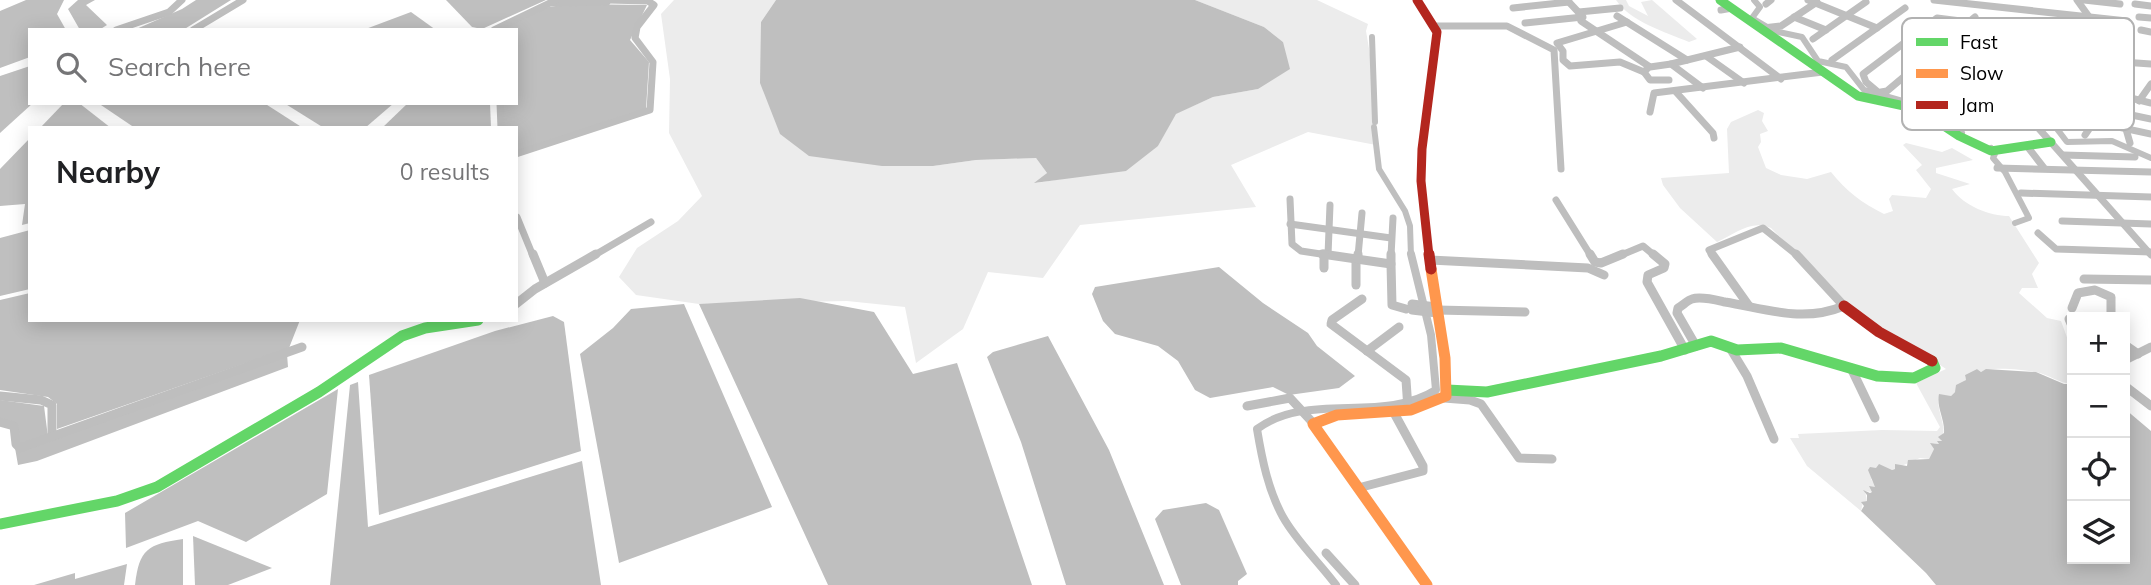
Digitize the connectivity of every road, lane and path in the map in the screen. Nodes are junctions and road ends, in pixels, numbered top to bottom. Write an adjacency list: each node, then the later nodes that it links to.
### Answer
1 (181, 0): 35 (street)
2 (243, 0): 36 (street)
3 (1416, 0): 34 (street)
4 (1676, 0): 46 (street)
5 (1934, 0): 13 (street)
6 (2077, 0): 26 (street)
7 (2084, 0): 14 (street)
8 (553, 1): 9 (street); 37 (street)
9 (608, 1): 81 (street)
10 (1568, 1): 18 (street); 21 (street)
11 (1814, 1): 23 (street); 24 (street)
12 (1866, 2): 23 (street)
13 (1967, 2): 25 (street); 26 (street)
14 (2120, 4)
15 (2135, 4): 17 (street)
16 (1724, 6): 38 (street)
17 (2151, 6)
18 (1513, 8)
19 (1620, 8): 21 (street)
20 (1905, 9): 39 (street)
21 (1579, 12): 33 (street)
22 (1617, 16): 32 (street)
23 (1846, 16): 39 (street); 40 (street)
24 (1794, 17): 38 (street); 40 (street)
25 (1973, 17): 28 (street)
26 (2090, 17): 29 (street)
27 (2138, 17): 30 (street)
28 (1937, 18)
29 (2099, 18)
30 (2151, 18)
31 (1581, 21): 42 (street)
32 (1627, 22): 42 (street); 48 (street)
33 (1525, 23)
34 (1435, 26): 86 (street); 110 (street)
35 (122, 28)
36 (195, 28)
37 (498, 28)
38 (1765, 28): 52 (street)
39 (1877, 29): 49 (street)
40 (1826, 30): 44 (street)
41 (2141, 30): 43 (street)
42 (1595, 31): 51 (street); 51 (street)
43 (2151, 32)
44 (1813, 39)
45 (1902, 44): 60 (street)
46 (1740, 47): 47 (street); 54 (street)
47 (1706, 56): 48 (street); 56 (street)
48 (1687, 60): 50 (street)
49 (1832, 60)
50 (1671, 64): 51 (street); 58 (street)
51 (1647, 70): 55 (street)
52 (1823, 72): 54 (street); 60 (street)
53 (1902, 78): 60 (street)
54 (1781, 79): 56 (street)
55 (1669, 80)
56 (1744, 83): 58 (street)
57 (2151, 85): 63 (street)
58 (1703, 88): 59 (street)
59 (1676, 92): 66 (street); 77 (street)
60 (1885, 97): 62 (street)
61 (2134, 99): 63 (street)
62 (1902, 101)
63 (2139, 101): 64 (street)
64 (2151, 103)
65 (500, 105): 69 (street)
66 (1650, 112)
67 (2134, 114): 68 (street)
68 (2151, 119)
69 (501, 126)
70 (1952, 130): 80 (street)
71 (2040, 130): 78 (street)
72 (2089, 130): 76 (street)
73 (2126, 130): 79 (street)
74 (2131, 130): 75 (street)
75 (2151, 134)
76 (2085, 135)
77 (1714, 138)
78 (2051, 142): 80 (street); 82 (street)
79 (2130, 143)
80 (2027, 146): 85 (street)
81 (518, 153)
82 (2063, 155): 83 (street); 87 (street)
83 (2136, 157)
84 (1999, 168): 85 (street)
85 (2044, 168): 87 (street)
86 (1561, 169)
87 (2075, 169): 88 (street); 90 (street)
88 (2151, 172)
89 (2021, 193): 90 (street)
90 (2099, 195): 91 (street); 100 (street)
91 (2151, 197)
92 (1290, 199): 101 (street)
93 (1556, 200): 130 (street)
94 (1330, 205): 103 (street)
95 (1362, 213): 104 (street)
96 (1392, 218): 106 (street)
97 (518, 219): 116 (street)
98 (2062, 221): 100 (street)
99 (651, 222): 116 (street)
100 (2123, 223): 102 (street); 107 (street)
101 (1290, 224): 103 (street); 108 (street)
102 (2151, 224)
103 (1329, 228): 104 (street); 108 (street)
104 (1360, 233): 106 (street); 109 (street)
105 (2038, 233): 107 (street)
106 (1391, 238): 111 (street)
107 (2150, 253)
108 (1326, 255): 109 (street); 112 (street)
109 (1357, 259): 111 (street); 117 (street)
110 (1430, 260): 113 (street); 123 (street)
111 (1391, 264): 123 (street)
112 (1324, 268)
113 (1604, 275)
114 (2084, 279): 115 (street)
115 (2151, 281)
116 (545, 283): 119 (street)
117 (1356, 285)
118 (1362, 299): 133 (street)
119 (518, 303)
120 (1749, 306): 121 (street); 121 (street); 130 (street)
121 (1844, 306): 136 (street)
122 (2072, 308): 125 (street)
123 (1437, 310): 124 (street); 138 (street)
124 (1525, 312)
125 (2112, 312)
126 (465, 322): 151 (street)
127 (1399, 327): 133 (street)
128 (302, 347): 147 (street)
129 (2151, 347): 134 (street)
130 (1690, 348): 131 (street); 138 (street)
131 (1730, 348): 136 (street); 148 (street)
132 (2130, 349): 134 (street)
133 (1367, 351): 142 (street)
134 (2137, 354): 135 (street)
135 (2130, 358)
136 (1851, 368): 144 (street)
137 (2130, 390): 141 (street)
138 (1446, 394): 142 (street); 149 (street)
139 (0, 396): 147 (street)
140 (1247, 406): 146 (street)
141 (2151, 406)
142 (1408, 409): 143 (street)
143 (1393, 411): 146 (street); 150 (street)
144 (1875, 418)
145 (0, 422): 147 (street)
146 (1314, 424): 150 (street)
147 (52, 436)
148 (1774, 439)
149 (1552, 459)
150 (1358, 488): 154 (street)
151 (0, 524)
152 (1326, 553): 153 (street)
153 (1355, 585)
154 (1427, 585)

